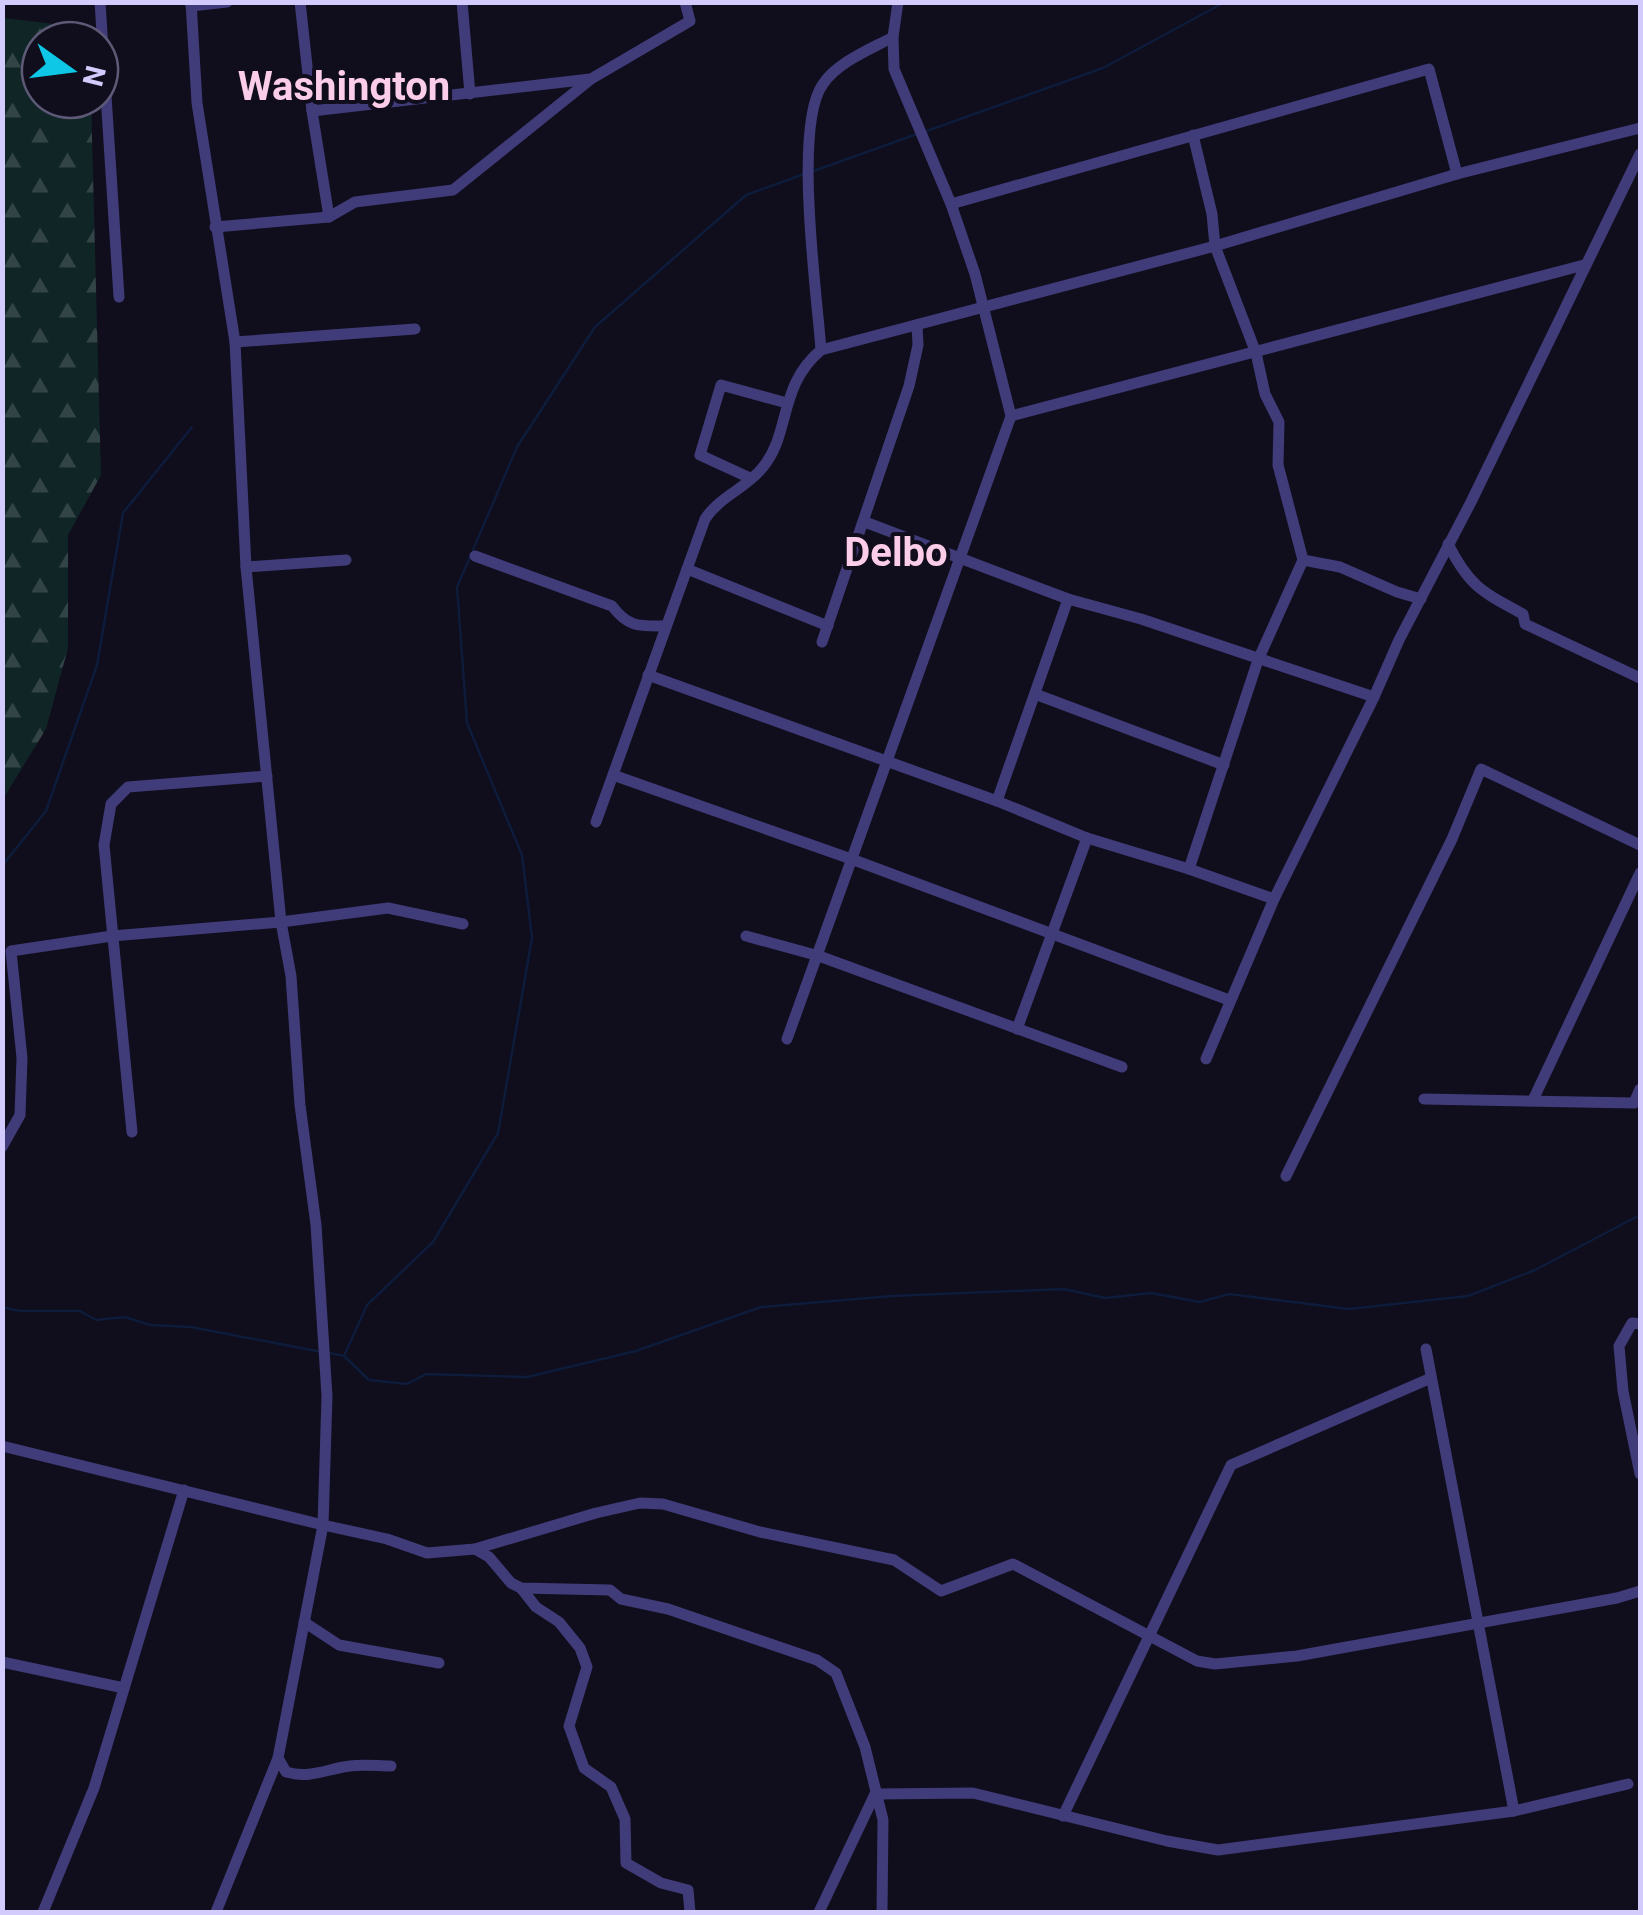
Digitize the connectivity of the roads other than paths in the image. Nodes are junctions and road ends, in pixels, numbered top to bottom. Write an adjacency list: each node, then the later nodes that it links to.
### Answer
1 (100, 2): 21 (street)
2 (227, 2): 7 (street)
3 (300, 2): 11 (street)
4 (462, 2): 10 (street)
5 (685, 2): 9 (street)
6 (898, 2): 8 (street)
7 (191, 4): 18 (street)
8 (892, 38): 16 (street); 26 (street)
9 (591, 79): 10 (street); 17 (street)
10 (470, 94): 11 (street)
11 (312, 111): 17 (street)
12 (1640, 128): 15 (street)
13 (1193, 134): 15 (street); 16 (street); 19 (street)
14 (1640, 154): 20 (street)
15 (1458, 174): 19 (street)
16 (951, 204): 22 (street)
17 (329, 217): 18 (street)
18 (215, 227): 25 (street)
19 (1215, 246): 22 (street); 27 (street)
20 (1584, 265): 27 (street); 32 (street)
21 (119, 297)
22 (982, 306): 23 (street); 29 (street)
23 (917, 325): 26 (street); 31 (street)
24 (414, 329): 25 (street)
25 (235, 342): 37 (street)
26 (821, 350): 28 (street)
27 (1256, 353): 29 (street); 36 (street)
28 (786, 403): 30 (street); 30 (street)
29 (1011, 416): 34 (street)
30 (750, 478): 38 (street)
31 (865, 522): 34 (street); 42 (street)
32 (1448, 544): 40 (street); 46 (street)
33 (475, 556): 41 (street)
34 (962, 559): 39 (street); 49 (street)
35 (346, 560): 37 (street)
36 (1303, 560): 40 (street); 44 (street)
37 (246, 567): 52 (street)
38 (687, 569): 41 (street); 42 (street)
39 (1068, 599): 44 (street); 47 (street)
40 (1421, 599): 48 (street)
41 (666, 626): 45 (street)
42 (828, 626): 43 (street)
43 (822, 642)
44 (1258, 660): 48 (street); 50 (street)
45 (648, 675): 49 (street); 51 (street)
46 (1640, 678)
47 (1035, 694): 50 (street); 53 (street)
48 (1374, 697): 60 (street)
49 (890, 762): 53 (street); 57 (street)
50 (1224, 764): 58 (street)
51 (612, 775): 54 (street); 57 (street)
52 (267, 776): 61 (street); 64 (street)
53 (996, 800): 55 (street)
54 (596, 822)
55 (1087, 838): 58 (street); 63 (street)
56 (1640, 846): 77 (street)
57 (854, 860): 63 (street); 66 (street)
58 (1190, 869): 60 (street)
59 (1640, 873): 74 (street)
60 (1274, 900): 67 (street)
61 (281, 922): 62 (street); 64 (street); 84 (street)
62 (462, 924)
63 (1052, 933): 67 (street); 68 (street)
64 (112, 936): 75 (street); 76 (street)
65 (746, 936): 66 (street)
66 (819, 956): 68 (street); 69 (street)
67 (1229, 1000): 70 (street)
68 (1017, 1029): 71 (street)
69 (787, 1039)
70 (1206, 1059)
71 (1122, 1068)
72 (1640, 1089): 74 (street)
73 (1424, 1099): 74 (street)
74 (1534, 1100)
75 (132, 1132)
76 (2, 1147)
77 (1286, 1176)
78 (1640, 1324): 82 (street)
79 (1426, 1349): 80 (street)
80 (1431, 1378): 89 (street); 90 (street)
81 (2, 1446): 83 (street)
82 (1640, 1474)
83 (184, 1490): 84 (street); 93 (street)
84 (324, 1525): 85 (street); 88 (street)
85 (475, 1549): 86 (street); 90 (street)
86 (521, 1588): 97 (street); 102 (street)
87 (1640, 1591): 89 (street)
88 (304, 1622): 92 (street); 94 (street)
89 (1479, 1623): 90 (street); 98 (street)
90 (1148, 1635): 99 (street)
91 (2, 1662): 93 (street)
92 (439, 1663)
93 (124, 1688): 100 (street)
94 (278, 1758): 95 (street); 101 (street)
95 (391, 1766)
96 (1628, 1784): 98 (street)
97 (876, 1794): 99 (street); 103 (street); 104 (street)
98 (1514, 1811): 99 (street)
99 (1064, 1816)
100 (43, 1912)
101 (216, 1912)
102 (690, 1912)
103 (819, 1912)
104 (882, 1912)

